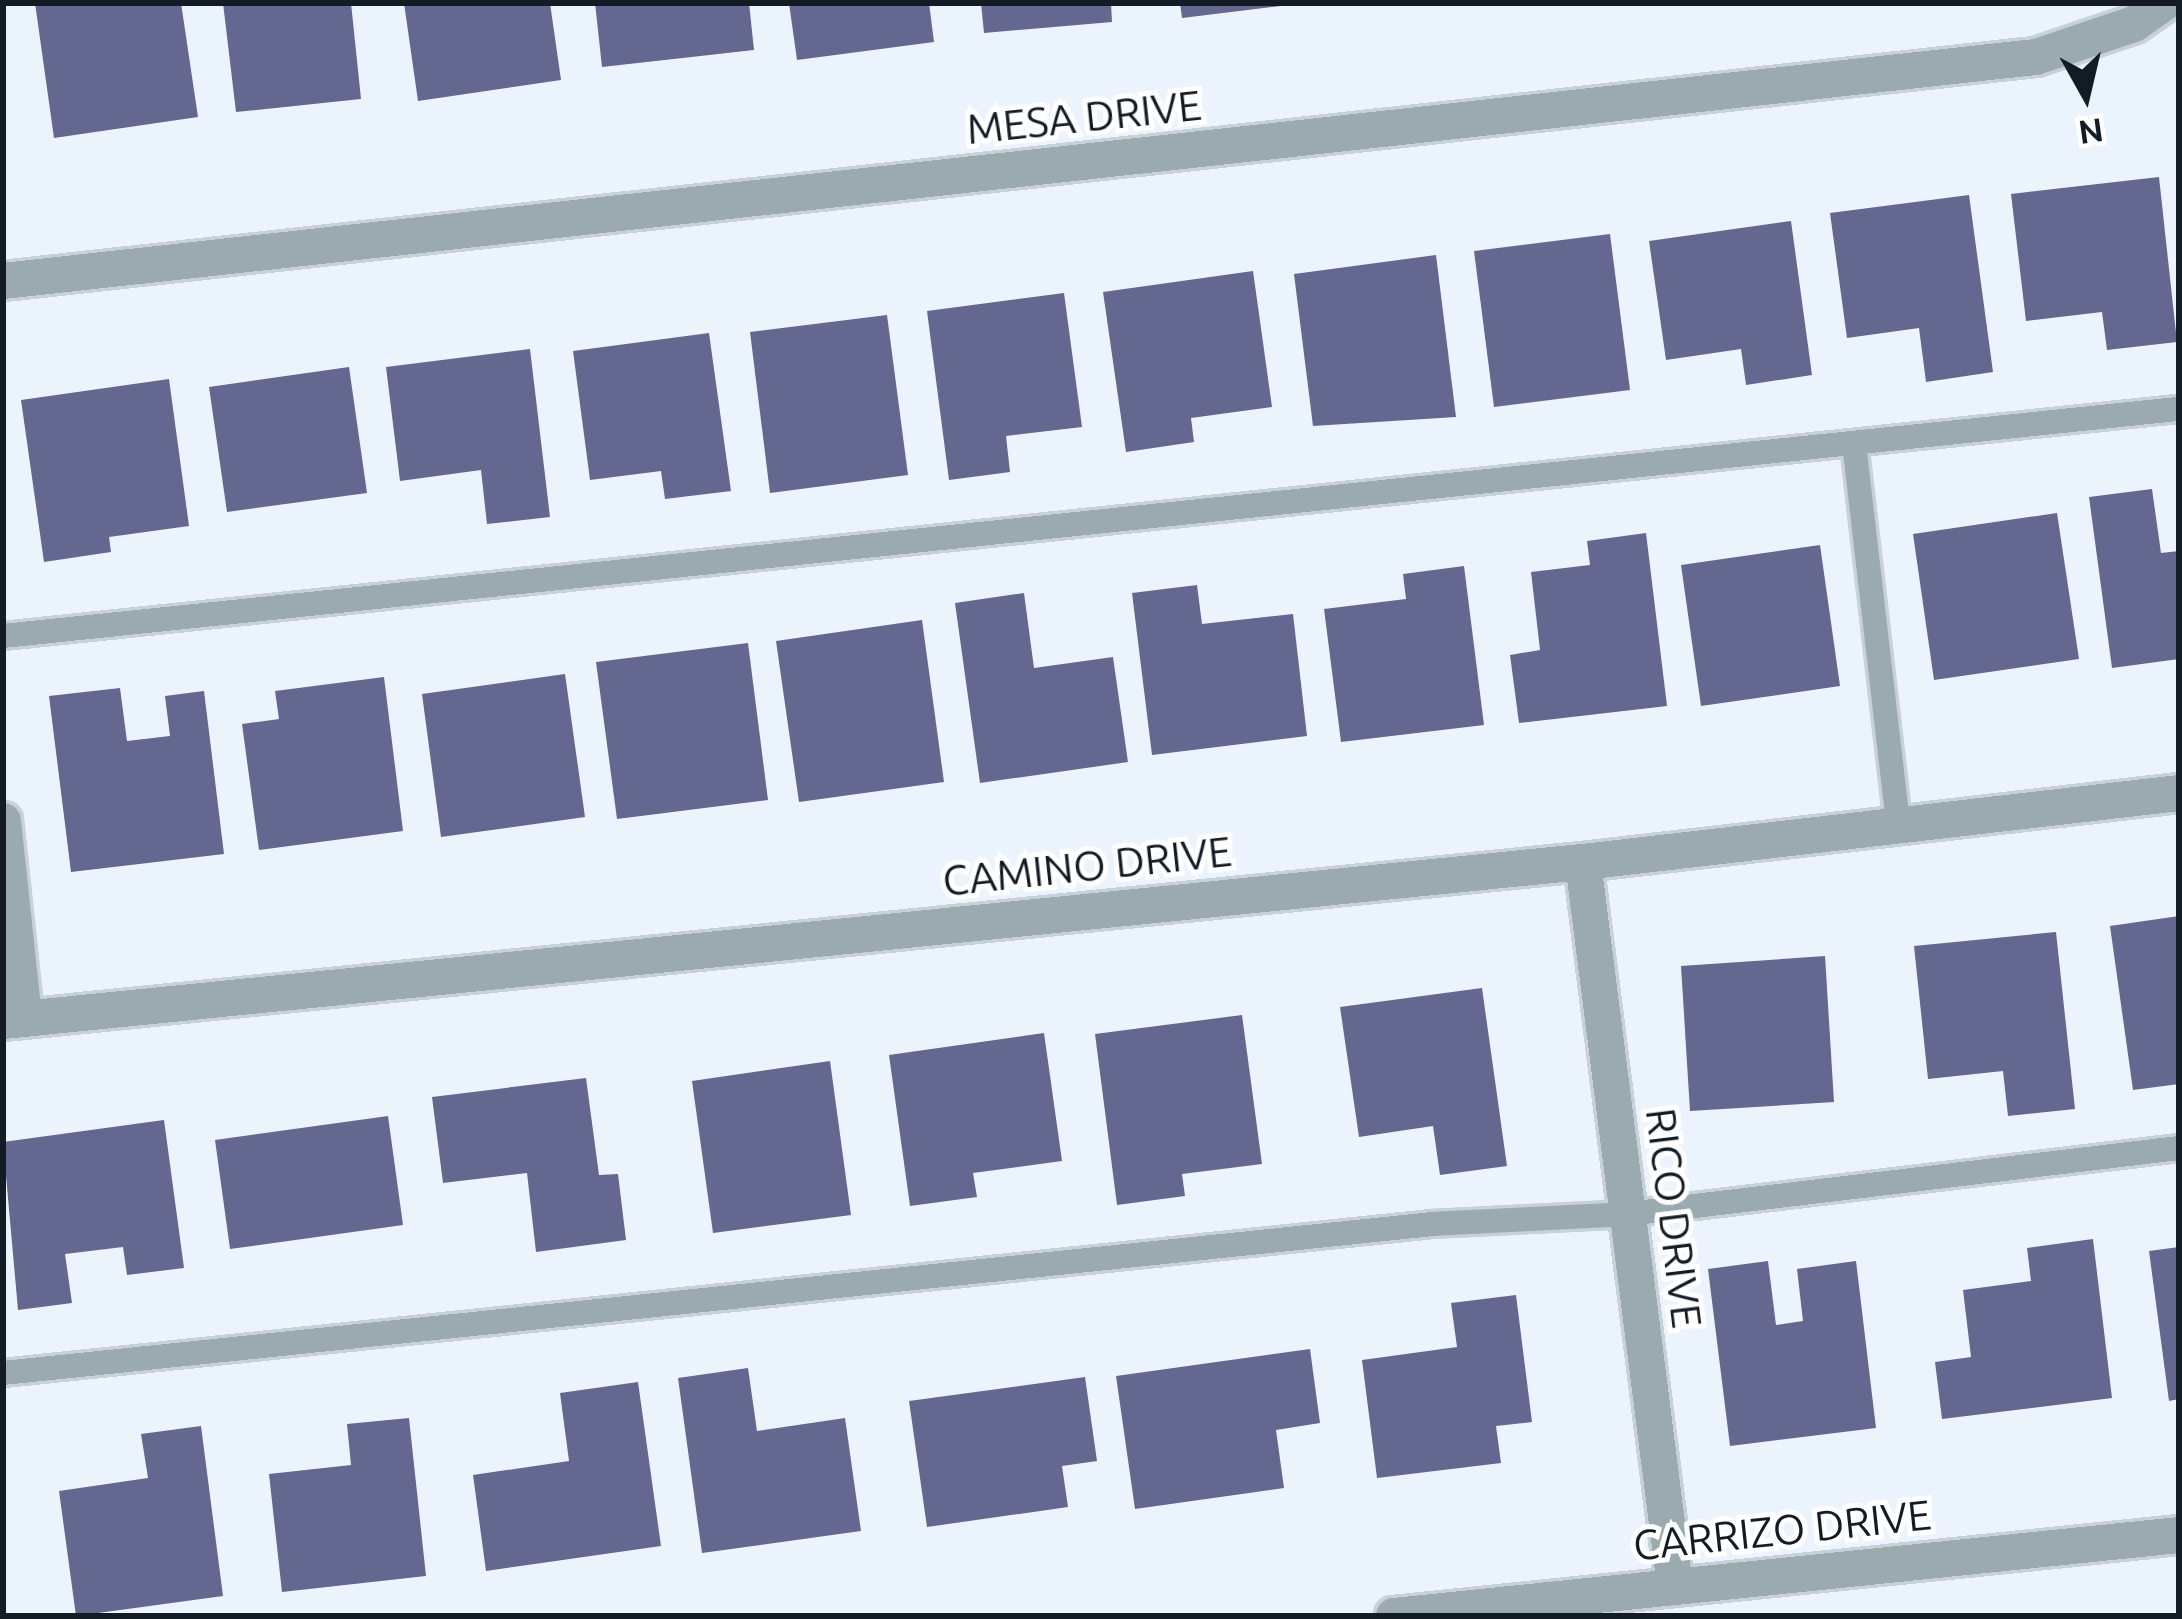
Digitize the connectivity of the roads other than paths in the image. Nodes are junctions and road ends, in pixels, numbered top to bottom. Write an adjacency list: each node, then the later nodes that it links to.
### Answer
1 (2164, 3): 2 (street, MESA DRIVE)
2 (3, 281)
3 (2179, 409): 4 (lane)
4 (1854, 443): 5 (lane); 8 (lane)
5 (3, 636)
6 (2179, 793): 8 (street, CAMINO DRIVE)
7 (3, 821): 10 (street)
8 (1898, 825): 9 (street, CAMINO DRIVE)
9 (1583, 862): 10 (street, CAMINO DRIVE); 12 (street, RICO DRIVE)
10 (14, 1020)
11 (2179, 1148): 12 (lane)
12 (1628, 1214): 13 (lane); 15 (street, RICO DRIVE)
13 (3, 1373)
14 (2179, 1535): 15 (street, CARRIZO DRIVE)
15 (1675, 1586): 16 (street, CARRIZO DRIVE)
16 (1394, 1616)

